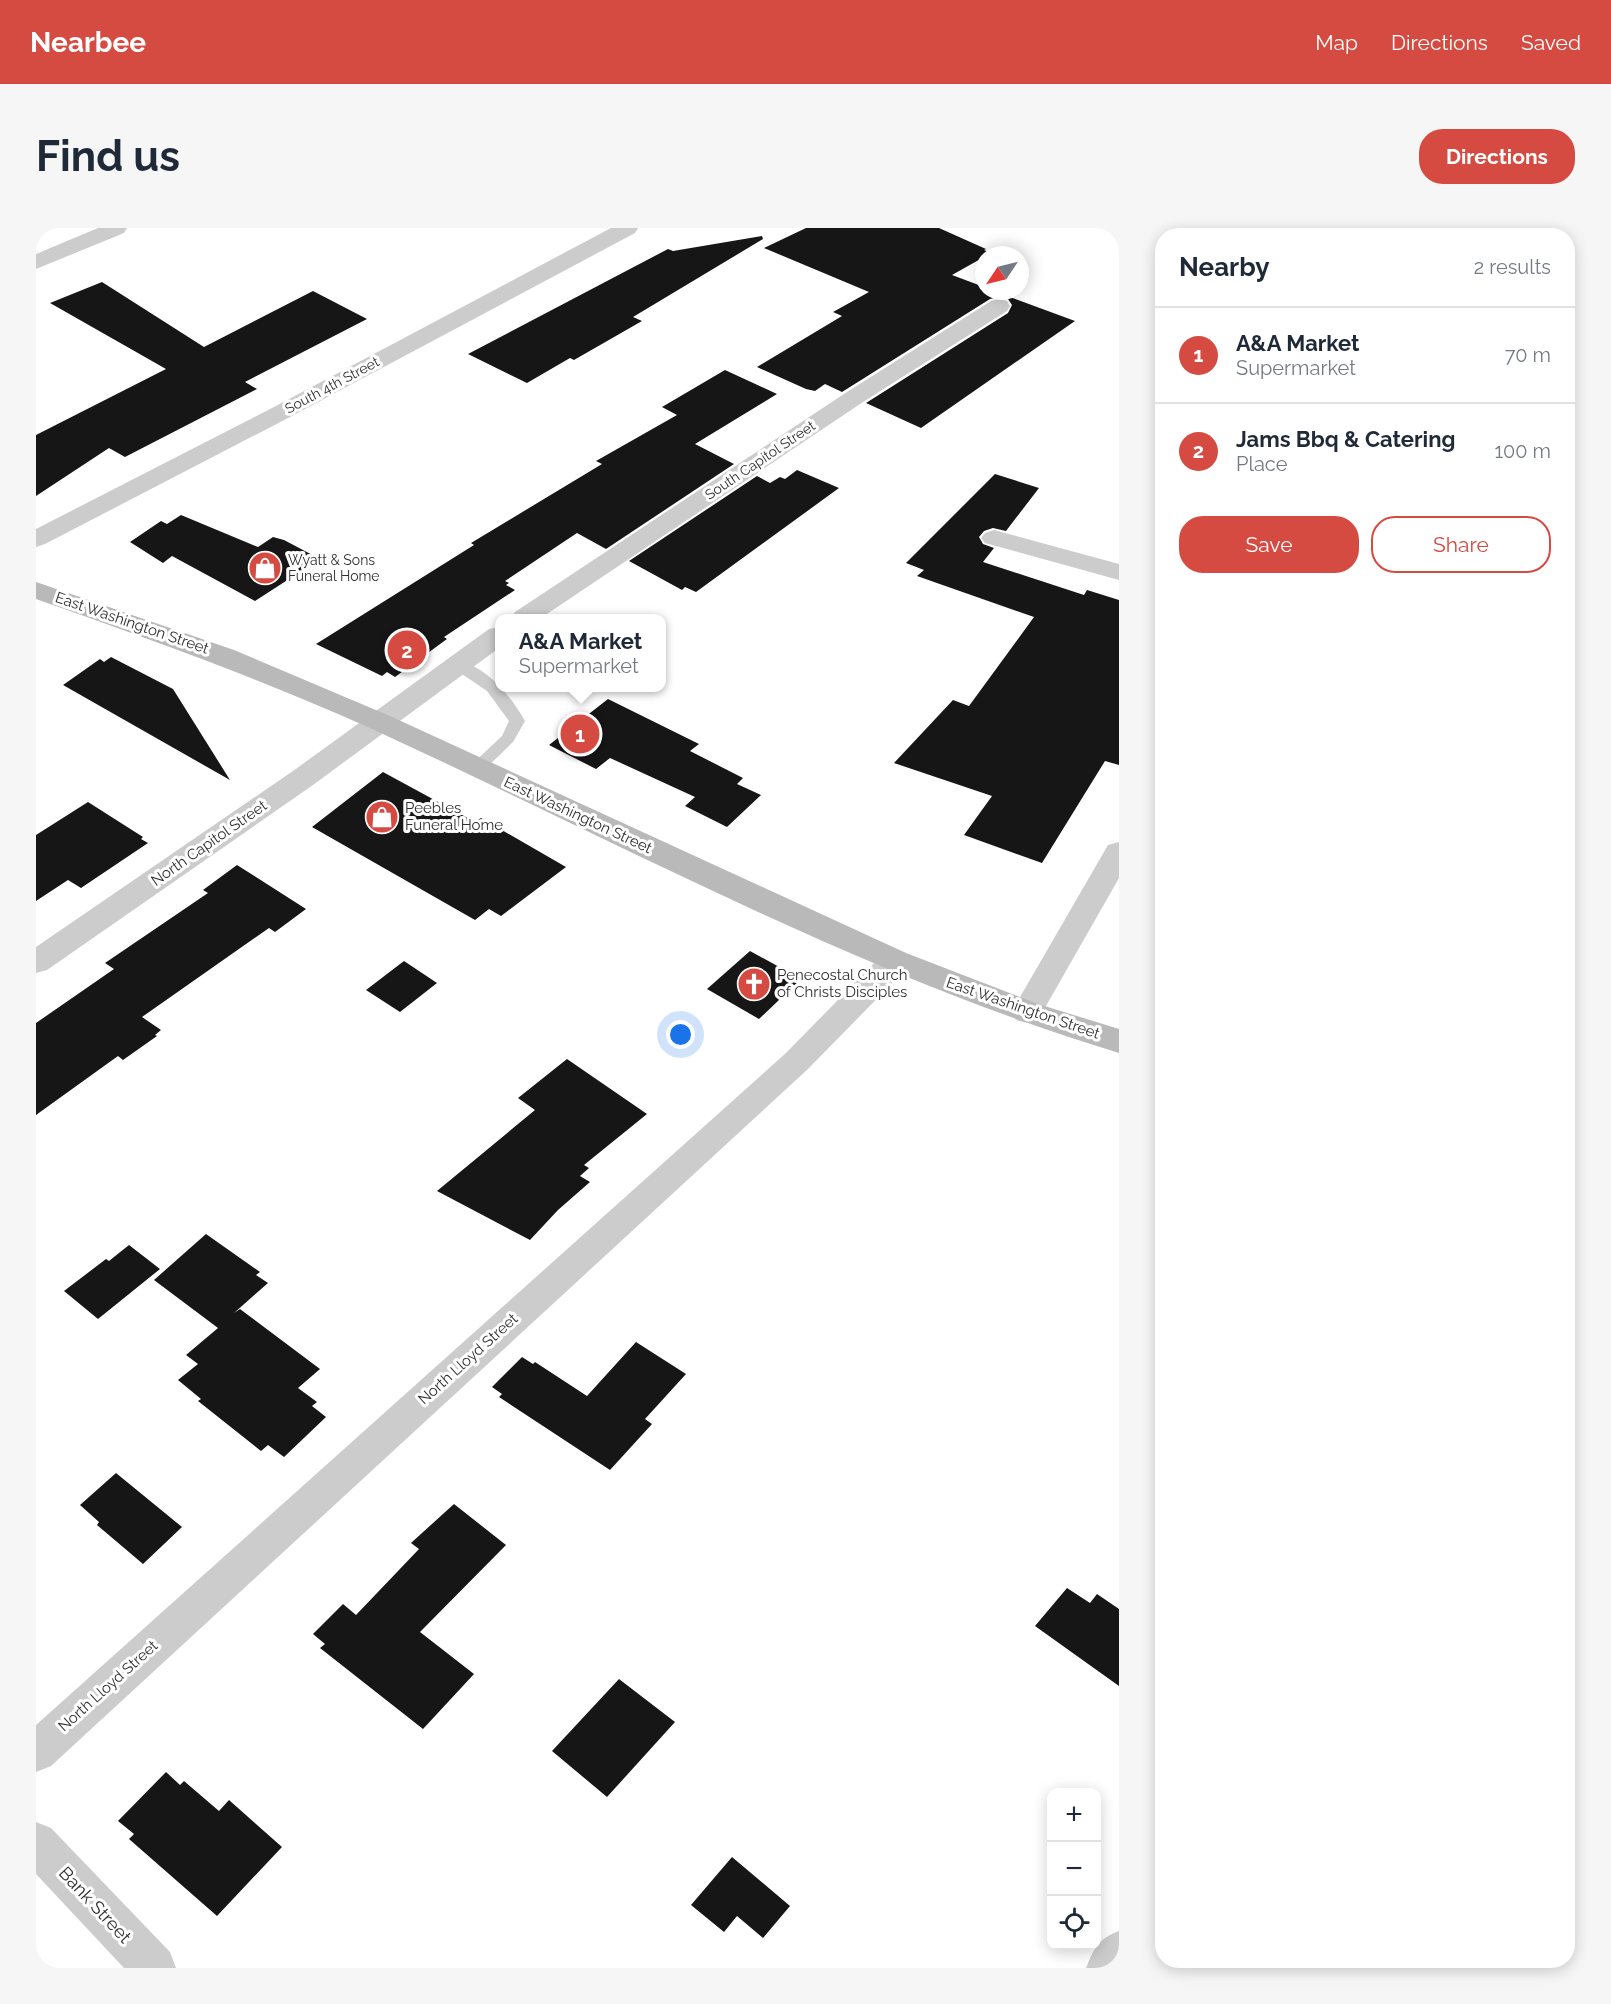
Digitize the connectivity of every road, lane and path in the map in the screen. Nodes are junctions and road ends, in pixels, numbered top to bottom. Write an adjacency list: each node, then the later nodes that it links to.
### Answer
1 (116, 228): 3 (street)
2 (627, 228): 6 (street, South 4th Street)
3 (36, 262)
4 (999, 306): 9 (street, South Capitol Street)
5 (994, 538): 7 (street)
6 (36, 539)
7 (1119, 572)
8 (36, 590): 14 (main road, East Washington Street)
9 (530, 614)
10 (495, 638): 11 (street)
11 (458, 665): 12 (lane); 14 (street)
12 (495, 691)
13 (497, 692): 15 (lane)
14 (380, 722): 15 (main road, East Washington Street); 18 (street, North Capitol Street)
15 (477, 767): 17 (main road, East Washington Street)
16 (1119, 852): 19 (street)
17 (895, 961): 19 (main road, East Washington Street); 21 (street, North Lloyd Street)
18 (36, 962)
19 (1027, 1012): 20 (main road, East Washington Street)
20 (1119, 1041)
21 (36, 1752)
22 (36, 1843): 24 (street, Bank Street)
23 (1119, 1953): 25 (street)
24 (154, 1968)
25 (1108, 1968)

